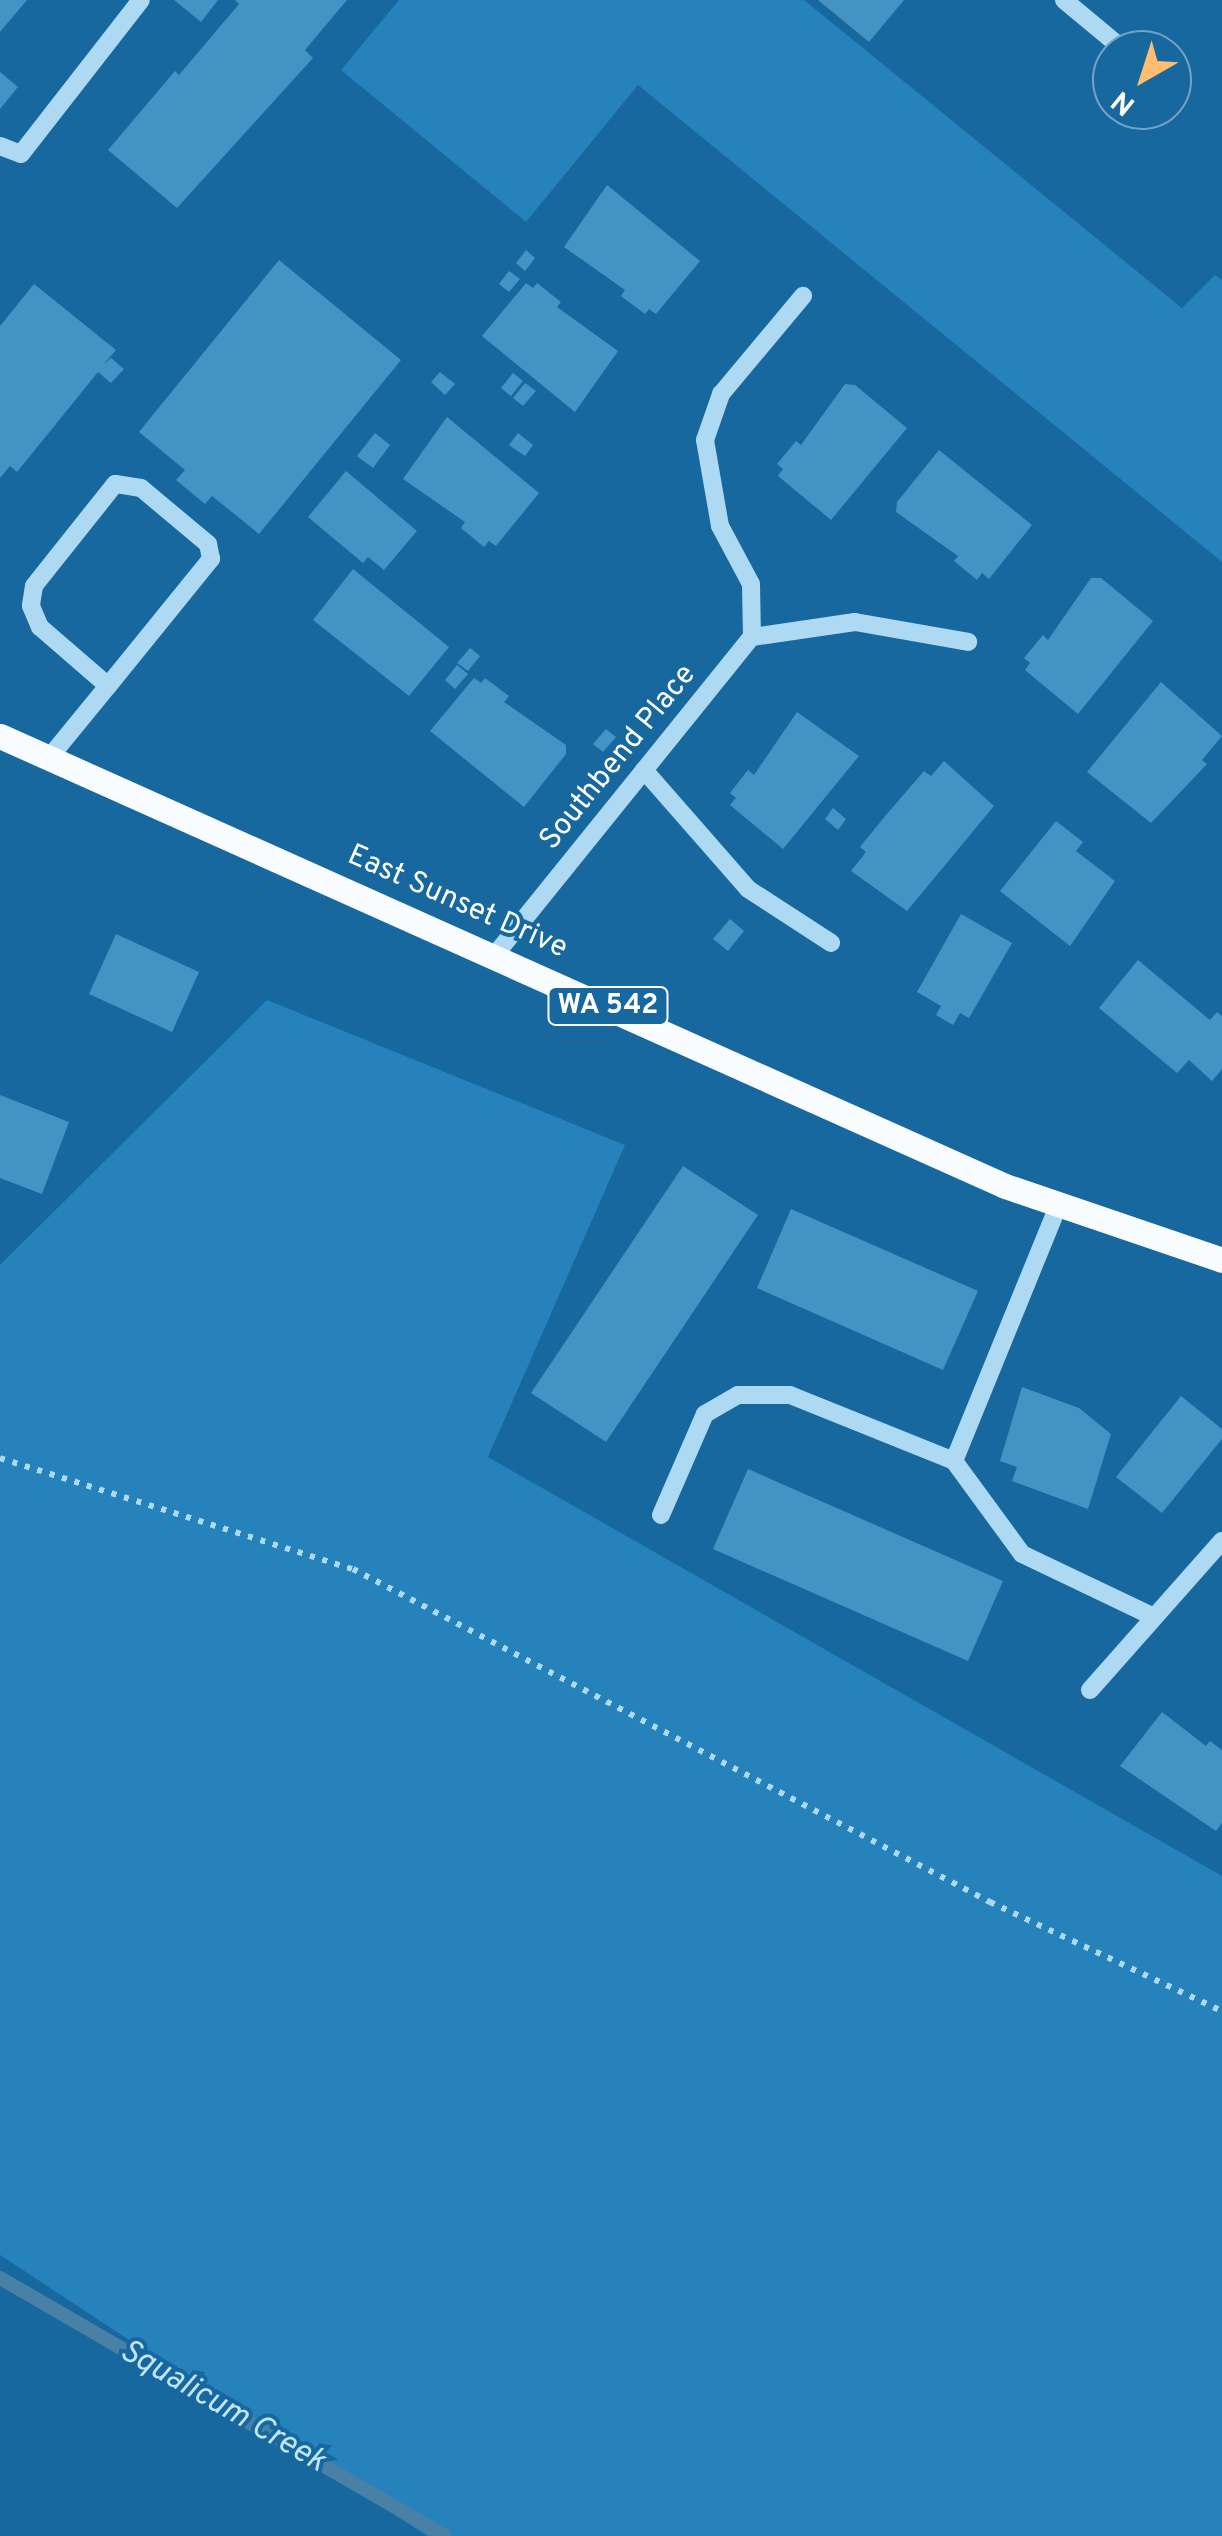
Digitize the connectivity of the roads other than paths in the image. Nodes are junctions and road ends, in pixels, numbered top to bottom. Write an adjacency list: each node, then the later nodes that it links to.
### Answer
1 (141, 0): 4 (street)
2 (1064, 0): 3 (street)
3 (1100, 30)
4 (0, 146)
5 (803, 296): 6 (street)
6 (752, 637): 7 (street); 11 (street, Southbend Place)
7 (968, 642)
8 (108, 686): 8 (street); 10 (street)
9 (0, 736): 10 (main road, East Sunset Drive / WA 542)
10 (49, 758): 13 (main road, East Sunset Drive / WA 542)
11 (644, 770): 12 (street); 13 (street, Southbend Place)
12 (831, 943)
13 (495, 955): 14 (main road, East Sunset Drive / WA 542)
14 (1058, 1206): 15 (main road, East Sunset Drive / WA 542); 16 (street)
15 (1222, 1260)
16 (954, 1461): 17 (street); 19 (street)
17 (661, 1515)
18 (1222, 1541): 19 (street)
19 (1154, 1617): 20 (street)
20 (1090, 1690)

